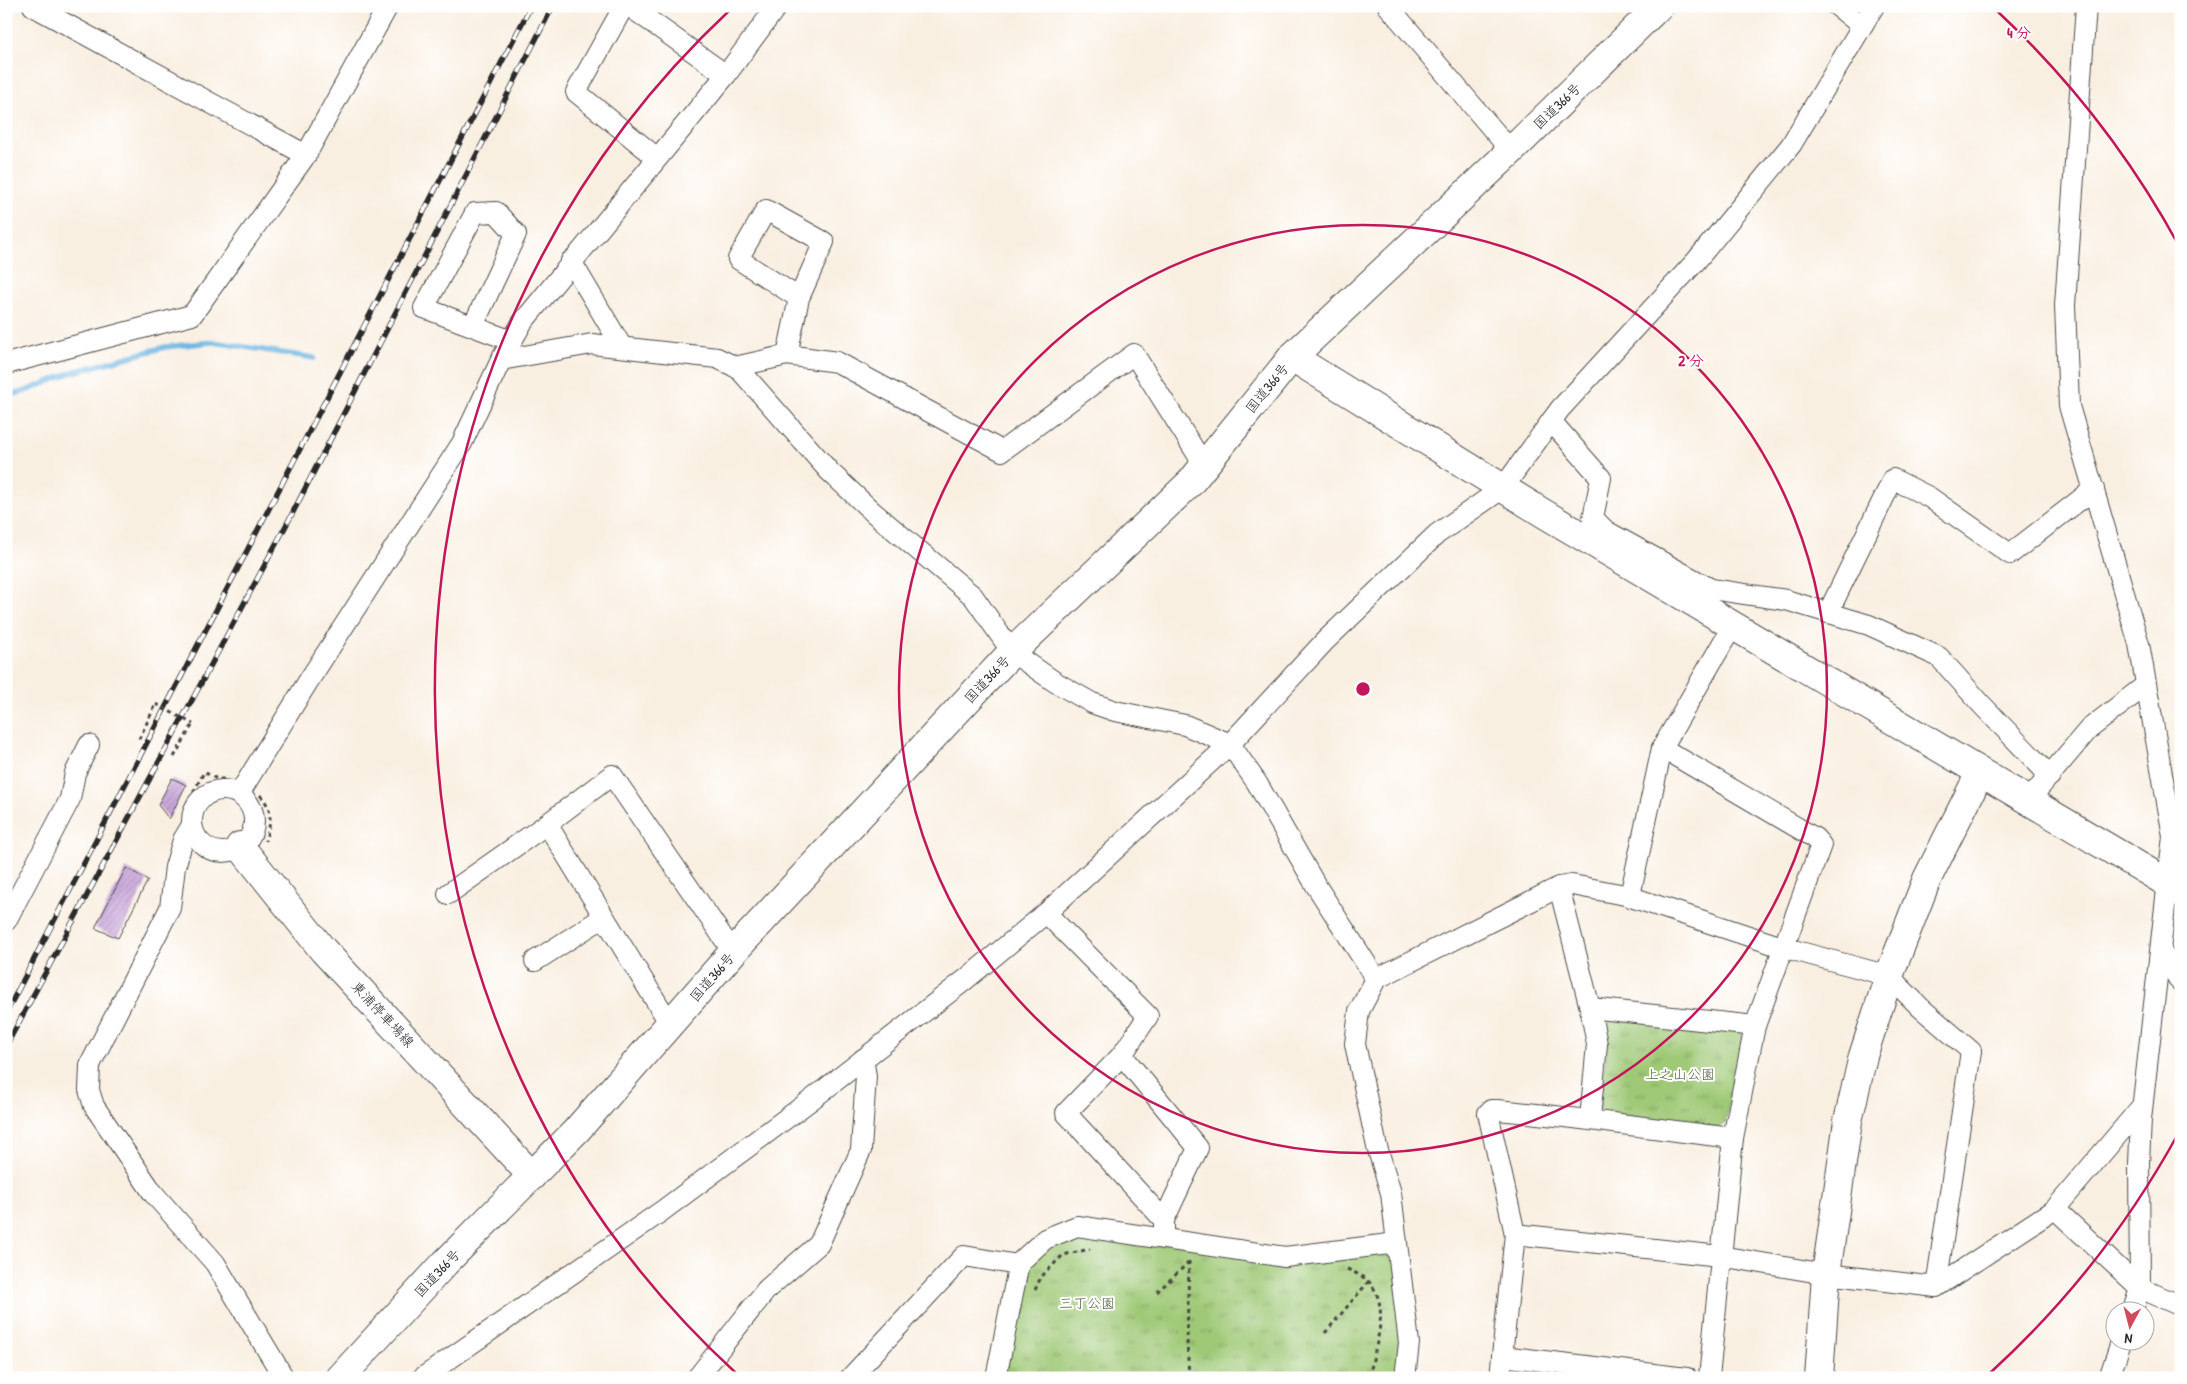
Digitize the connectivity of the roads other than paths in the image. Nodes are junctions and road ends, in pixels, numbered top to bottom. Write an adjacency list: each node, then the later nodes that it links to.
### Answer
1 (33, 6): 14 (street)
2 (388, 6): 14 (street)
3 (624, 6): 15 (street)
4 (629, 6): 12 (street)
5 (777, 6): 12 (street)
6 (1388, 6): 13 (street)
7 (1837, 6): 11 (street)
8 (1874, 6): 11 (street)
9 (2086, 6): 29 (street)
10 (1650, 9): 13 (main road, 国道366号)
11 (1862, 26): 26 (street)
12 (726, 75): 15 (street)
13 (1511, 151): 22 (main road, 国道366号)
14 (306, 155): 24 (street)
15 (657, 158): 16 (street)
16 (572, 261): 19 (street); 20 (street)
17 (799, 298): 17 (street); 21 (street)
18 (473, 326): 18 (street); 19 (street)
19 (512, 341): 23 (street)
20 (622, 347): 23 (street); 25 (street)
21 (787, 355): 25 (street); 27 (street)
22 (1292, 357): 27 (main road, 国道366号); 28 (main road)
23 (501, 360): 39 (street)
24 (6, 364)
25 (736, 366): 32 (street)
26 (1551, 421): 28 (street); 30 (street)
27 (1204, 465): 32 (main road, 国道366号)
28 (1502, 488): 31 (main road); 34 (street)
29 (2094, 489): 30 (street); 33 (street)
30 (1828, 613): 38 (street)
31 (1733, 626): 36 (street); 37 (main road)
32 (1012, 652): 34 (street); 54 (main road, 国道366号)
33 (2146, 685): 38 (street); 40 (street)
34 (1230, 744): 49 (street); 57 (street)
35 (89, 745): 51 (street)
36 (1662, 748): 48 (street); 52 (street)
37 (1980, 774): 41 (main road); 56 (main road)
38 (2050, 776): 41 (street)
39 (243, 787): 42 (street); 44 (street)
40 (2173, 794): 46 (street)
41 (2028, 801): 46 (main road)
42 (187, 818): 44 (street); 82 (street)
43 (548, 824): 47 (street); 50 (street); 54 (street)
44 (240, 846): 67 (main road, 東浦停車場線)
45 (1559, 887): 48 (street); 57 (street); 59 (street)
46 (2175, 887): 53 (street)
47 (448, 894)
48 (1630, 896): 52 (street)
49 (1046, 913): 62 (street); 63 (street)
50 (604, 917): 55 (street); 60 (street)
51 (6, 921)
52 (1782, 947): 56 (street); 61 (street)
53 (2161, 950): 58 (street); 64 (street)
54 (733, 952): 60 (main road, 国道366号)
55 (535, 961)
56 (1889, 976): 74 (main road); 75 (street)
57 (1376, 979): 71 (street)
58 (2181, 983)
59 (1590, 1008): 61 (street); 65 (street)
60 (670, 1024): 67 (main road, 国道366号)
61 (1755, 1026): 66 (street)
62 (1122, 1055): 69 (street); 69 (street)
63 (863, 1059): 84 (street); 85 (street)
64 (2142, 1106): 68 (street); 76 (street)
65 (1590, 1119): 66 (street); 70 (street)
66 (1733, 1138): 72 (street)
67 (532, 1176): 83 (main road, 国道366号)
68 (2055, 1209): 75 (street); 76 (street)
69 (1164, 1229): 71 (street); 73 (street)
70 (1515, 1234): 72 (street); 80 (street)
71 (1397, 1243): 87 (street)
72 (1720, 1256): 74 (street); 90 (street)
73 (1018, 1265): 81 (street); 86 (street)
74 (1826, 1274): 75 (street); 91 (main road)
75 (1936, 1287)
76 (2140, 1288): 77 (street); 78 (street)
77 (2135, 1302)
78 (2181, 1306)
79 (2118, 1352): 92 (street)
80 (1502, 1356): 88 (street); 89 (street)
81 (851, 1377)
82 (284, 1378)
83 (340, 1378)
84 (422, 1378)
85 (697, 1378)
86 (996, 1378)
87 (1405, 1378)
88 (1500, 1378)
89 (1686, 1378)
90 (1709, 1378)
91 (1819, 1378)
92 (2109, 1378)

